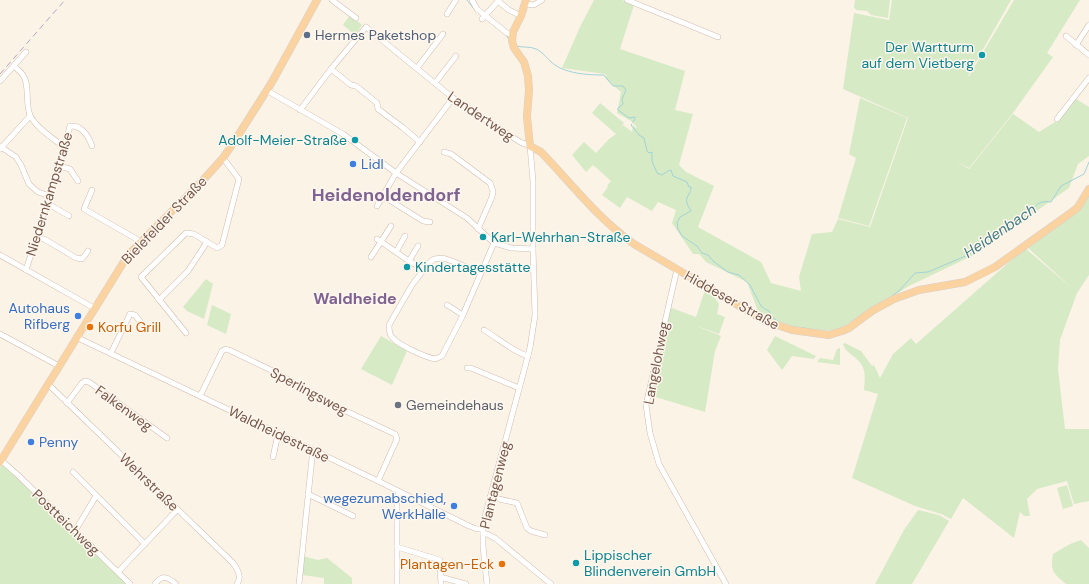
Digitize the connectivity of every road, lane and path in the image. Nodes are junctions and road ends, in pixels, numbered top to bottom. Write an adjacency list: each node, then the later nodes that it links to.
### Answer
1 (317, 0): 28 (main road, Bielefelder Straße)
2 (332, 0): 12 (street)
3 (456, 0): 9 (street)
4 (472, 0): 11 (street)
5 (542, 0): 8 (street)
6 (627, 0): 16 (street)
7 (499, 1): 10 (street); 11 (street)
8 (525, 2): 10 (main road)
9 (447, 14)
10 (521, 16): 17 (main road)
11 (484, 17): 17 (street)
12 (356, 18)
13 (1089, 25): 18 (street)
14 (443, 34): 23 (street)
15 (1066, 36): 18 (street)
16 (718, 37)
17 (512, 40): 35 (main road)
18 (1076, 45): 20 (street)
19 (26, 52): 22 (street)
20 (1089, 55)
21 (456, 56): 27 (street, Landertweg)
22 (14, 66): 26 (street); 31 (street)
23 (417, 68): 24 (street, Landertweg); 27 (street, Landertweg)
24 (331, 69): 30 (street); 33 (street)
25 (1089, 78): 32 (street)
26 (0, 81)
27 (435, 83): 29 (street, Landertweg)
28 (266, 90): 30 (street); 39 (main road, Bielefelder Straße)
29 (453, 98): 33 (street); 35 (street, Landertweg)
30 (300, 110): 41 (street)
31 (30, 116): 36 (street); 37 (street)
32 (1057, 118)
33 (420, 142): 41 (street)
34 (92, 146): 36 (street, Niedernkampstraße)
35 (530, 146): 60 (street, Plantagenweg); 67 (main road, Hiddeser Straße)
36 (64, 147): 40 (street, Niedernkampstraße)
37 (1, 148): 45 (street)
38 (444, 152): 52 (street)
39 (223, 158): 55 (main road, Bielefelder Straße); 57 (street)
40 (59, 166): 42 (street); 45 (street, Niedernkampstraße)
41 (396, 173): 46 (street); 52 (street)
42 (78, 181)
43 (1089, 189): 67 (main road, Hiddeser Straße)
44 (92, 190): 55 (street)
45 (50, 196): 47 (street, Niedernkampstraße)
46 (383, 196): 48 (street); 50 (street)
47 (47, 203): 49 (street); 54 (street, Niedernkampstraße)
48 (377, 206)
49 (69, 216)
50 (430, 222)
51 (391, 226): 56 (street)
52 (478, 229): 58 (street)
53 (406, 236): 62 (street)
54 (36, 238): 61 (street); 68 (street, Niedernkampstraße)
55 (140, 241): 72 (main road, Bielefelder Straße)
56 (379, 241): 62 (street); 64 (street)
57 (207, 242): 70 (street); 70 (street)
58 (494, 242): 60 (street); 69 (street)
59 (418, 246): 65 (street)
60 (533, 249): 80 (street, Plantagenweg)
61 (88, 251)
62 (396, 252): 65 (street)
63 (0, 255): 68 (street)
64 (371, 257)
65 (409, 261): 66 (street)
66 (424, 269): 69 (street); 73 (street)
67 (677, 269): 117 (street, Langelohweg)
68 (26, 270): 72 (street)
69 (481, 273): 73 (street)
70 (159, 300): 76 (street)
71 (447, 305): 73 (street)
72 (94, 308): 78 (main road, Bielefelder Straße)
73 (463, 315)
74 (142, 324): 79 (street)
75 (484, 330): 80 (street)
76 (186, 333)
77 (0, 334): 81 (street)
78 (76, 337): 79 (street, Waldheidestraße); 81 (main road, Bielefelder Straße)
79 (111, 353): 85 (street, Waldheidestraße)
80 (528, 356): 84 (street, Plantagenweg)
81 (59, 366): 83 (main road, Bielefelder Straße)
82 (467, 368): 84 (street)
83 (48, 384): 86 (street, Wehrstraße); 91 (main road, Bielefelder Straße)
84 (519, 388): 97 (street, Plantagenweg)
85 (200, 396): 87 (street, Waldheidestraße); 93 (street, Sperlingsweg)
86 (67, 402): 88 (street, Falkenweg); 98 (street, Wehrstraße)
87 (278, 434): 89 (street, Waldheidestraße); 90 (street)
88 (167, 438)
89 (314, 451): 93 (street, Waldheidestraße); 95 (street)
90 (273, 457)
91 (1, 461): 100 (street, Postteichweg)
92 (73, 472): 96 (street)
93 (378, 481): 94 (street, Waldheidestraße)
94 (399, 492): 101 (street, Waldheidestraße); 104 (street)
95 (308, 494): 99 (street); 111 (street)
96 (96, 496): 100 (street); 103 (street)
97 (490, 497): 101 (street, Plantagenweg); 102 (street)
98 (177, 510): 103 (street); 110 (street, Wehrstraße)
99 (353, 516)
100 (75, 531): 105 (street, Postteichweg)
101 (482, 532): 115 (street, Plantagenweg); 116 (street, Waldheidestraße)
102 (545, 535)
103 (145, 544): 105 (street)
104 (397, 547): 106 (street); 112 (street)
105 (118, 572): 107 (street, Postteichweg)
106 (440, 577): 113 (street); 114 (street)
107 (130, 584)
108 (155, 584): 109 (street)
109 (176, 584)
110 (237, 584)
111 (299, 584)
112 (397, 584)
113 (440, 584)
114 (466, 584)
115 (487, 584)
116 (551, 584)
117 (726, 584)

